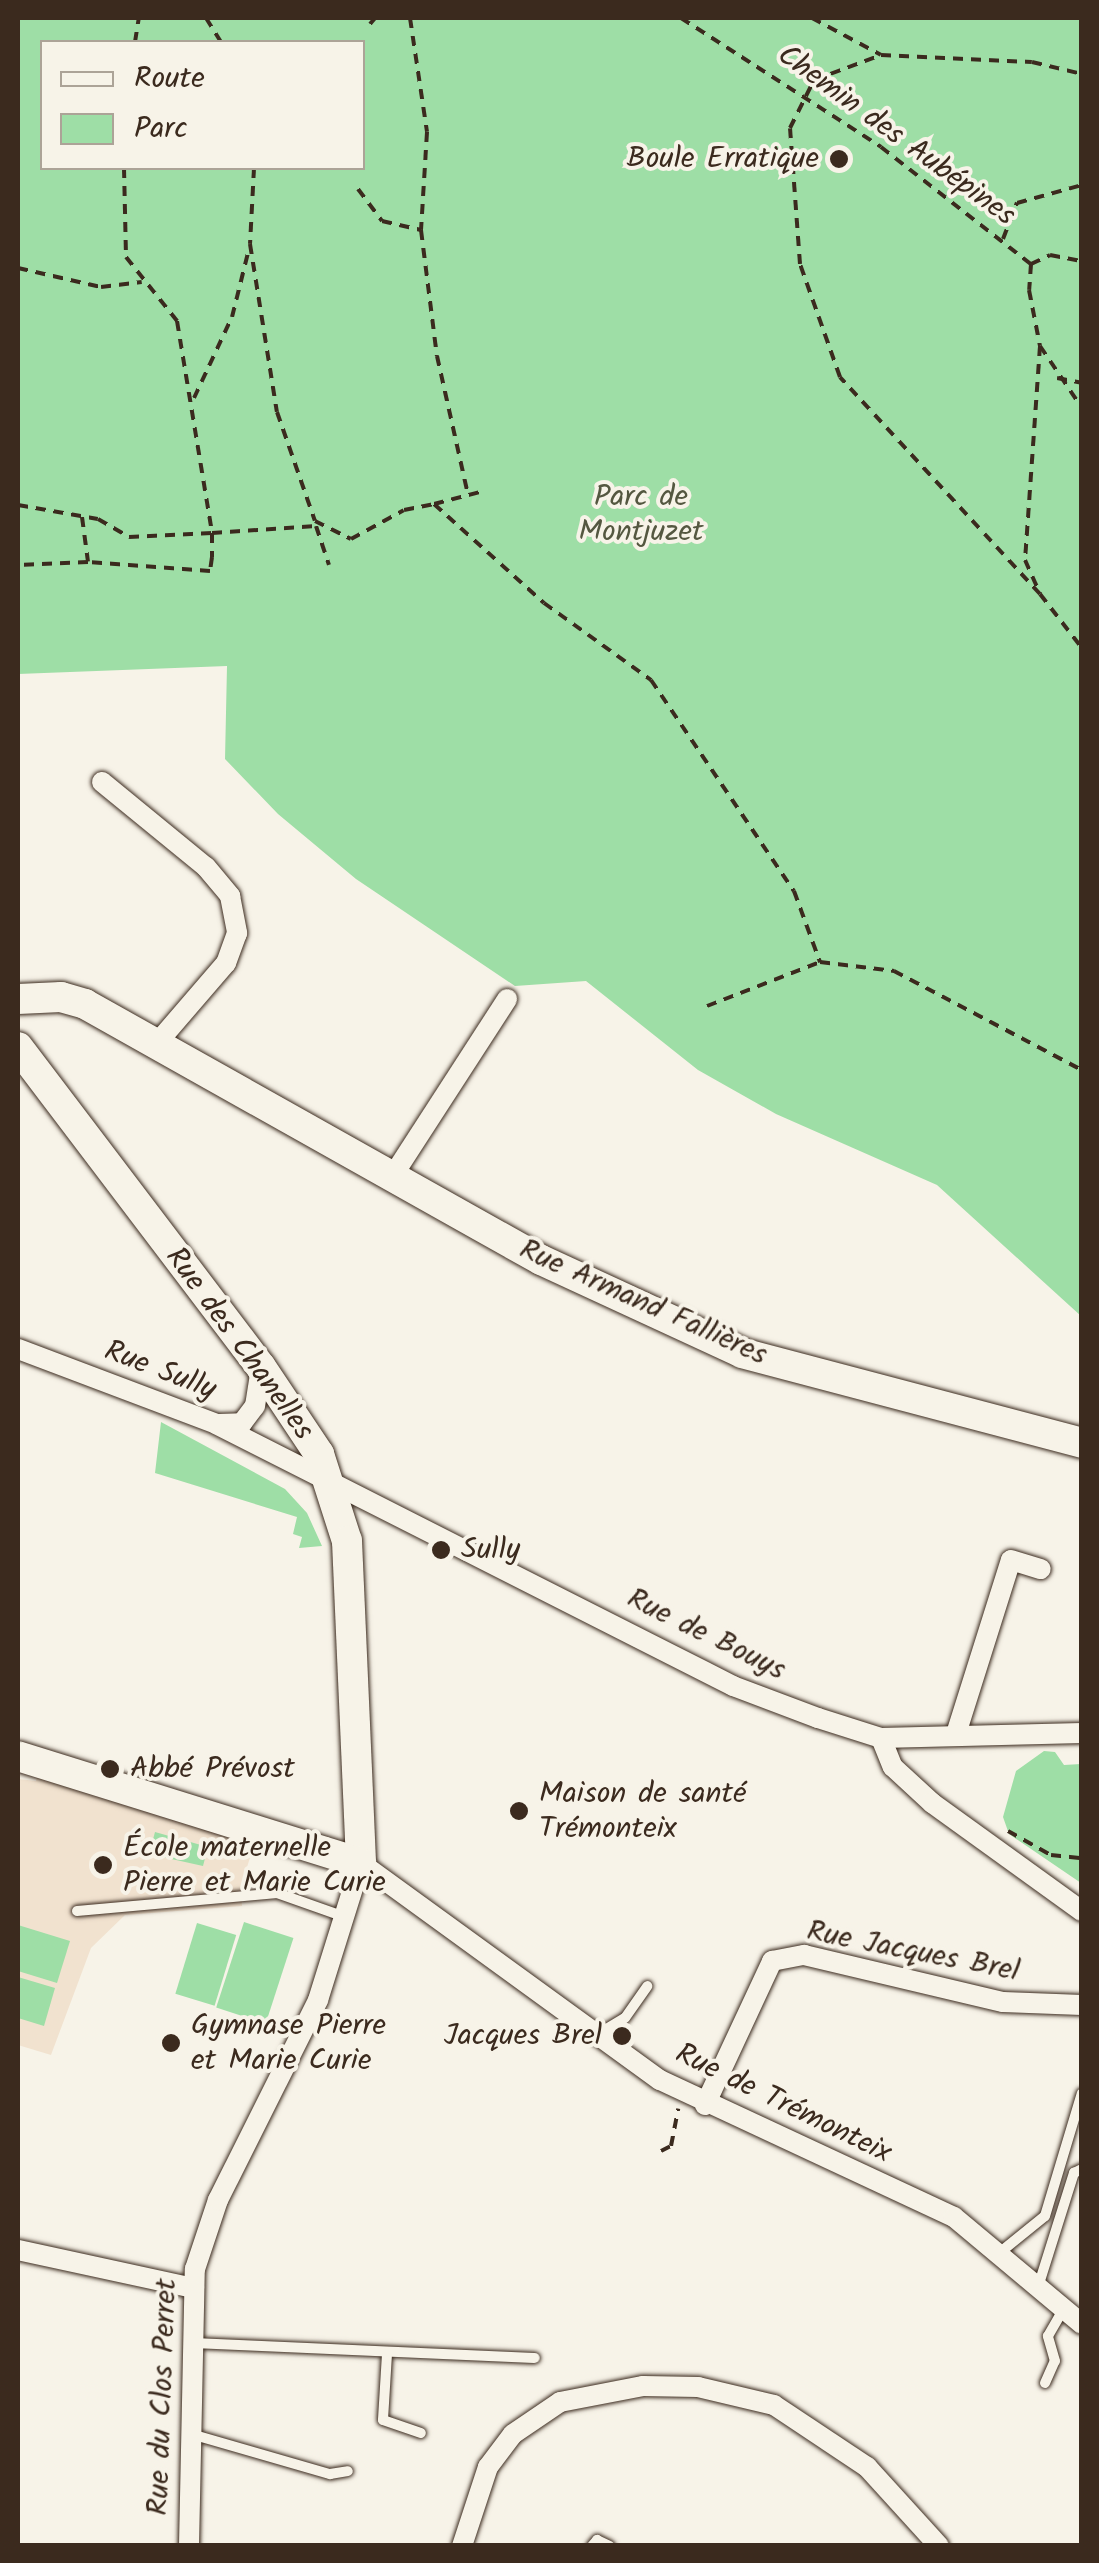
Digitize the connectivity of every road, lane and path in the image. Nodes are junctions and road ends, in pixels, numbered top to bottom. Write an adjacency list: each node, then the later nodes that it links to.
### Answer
1 (206, 18): 7 (path)
2 (375, 18): 6 (path)
3 (410, 18): 15 (path)
4 (681, 18): 10 (path, Chemin des Aubépines)
5 (812, 18): 8 (path)
6 (370, 24)
7 (218, 40)
8 (880, 54): 9 (path); 10 (path)
9 (1082, 74)
10 (804, 96): 16 (path, Chemin des Aubépines); 37 (path)
11 (124, 170): 21 (path)
12 (254, 170): 17 (path)
13 (1082, 185): 16 (path)
14 (358, 189): 15 (path)
15 (420, 230): 28 (path)
16 (1003, 239): 19 (path, Chemin des Aubépines)
17 (250, 244): 25 (path); 32 (path)
18 (1082, 261): 19 (path)
19 (1031, 264): 22 (path)
20 (18, 268): 21 (path)
21 (142, 282): 25 (path)
22 (1040, 346): 23 (path); 37 (path)
23 (1056, 378): 24 (path); 26 (path)
24 (1082, 382)
25 (193, 402): 33 (path)
26 (1082, 408)
27 (484, 491): 28 (path)
28 (468, 495): 29 (path)
29 (434, 504): 32 (path); 40 (path)
30 (18, 506): 31 (path)
31 (82, 515): 33 (path); 34 (path)
32 (315, 524): 33 (path); 36 (path)
33 (212, 533): 34 (path)
34 (88, 562): 35 (path)
35 (18, 565)
36 (329, 566)
37 (1040, 594): 38 (path)
38 (1082, 648)
39 (102, 782): 44 (street)
40 (820, 962): 43 (path); 46 (path)
41 (18, 999): 44 (street, Rue Armand Fallières)
42 (508, 999): 47 (street)
43 (707, 1006)
44 (158, 1042): 47 (street, Rue Armand Fallières)
45 (18, 1047): 49 (street, Rue des Chanelles)
46 (1082, 1070)
47 (392, 1178): 51 (street, Rue Armand Fallières)
48 (18, 1349): 50 (street, Rue Sully)
49 (262, 1367): 50 (street); 52 (street, Rue des Chanelles)
50 (216, 1424): 52 (street, Rue Sully)
51 (1082, 1443)
52 (331, 1484): 56 (street, Rue de Bouys); 60 (street, Rue des Chanelles)
53 (1041, 1569): 55 (street)
54 (1082, 1733): 55 (street, Rue de Bouys)
55 (956, 1734): 56 (street, Rue de Bouys)
56 (881, 1738): 62 (street)
57 (18, 1756): 60 (street)
58 (999, 1826): 59 (path)
59 (1082, 1858)
60 (362, 1864): 63 (street, Rue du Clos Perret); 66 (street, Rue de Trémonteix)
61 (78, 1911): 63 (lane)
62 (1082, 1912)
63 (346, 1918): 75 (street, Rue du Clos Perret)
64 (647, 1986): 66 (lane)
65 (1082, 2005): 68 (street, Rue Jacques Brel)
66 (598, 2034): 68 (street, Rue de Trémonteix)
67 (1082, 2093): 73 (lane)
68 (705, 2106): 73 (street, Rue de Trémonteix)
69 (674, 2116): 70 (path)
70 (661, 2151)
71 (1082, 2170): 74 (lane)
72 (18, 2250): 75 (street)
73 (998, 2254): 74 (street, Rue de Trémonteix)
74 (1038, 2287): 76 (street, Rue de Trémonteix)
75 (194, 2288): 78 (street, Rue du Clos Perret)
76 (1064, 2308): 77 (street, Rue de Trémonteix); 81 (lane)
77 (1082, 2324)
78 (193, 2342): 79 (lane); 83 (street, Rue du Clos Perret)
79 (388, 2354): 80 (lane); 82 (lane)
80 (535, 2358)
81 (1045, 2383)
82 (421, 2433)
83 (191, 2434): 84 (lane); 85 (street, Rue du Clos Perret)
84 (348, 2470)
85 (189, 2546)
86 (462, 2546): 89 (street)
87 (592, 2546): 88 (lane)
88 (610, 2546)
89 (939, 2546)

